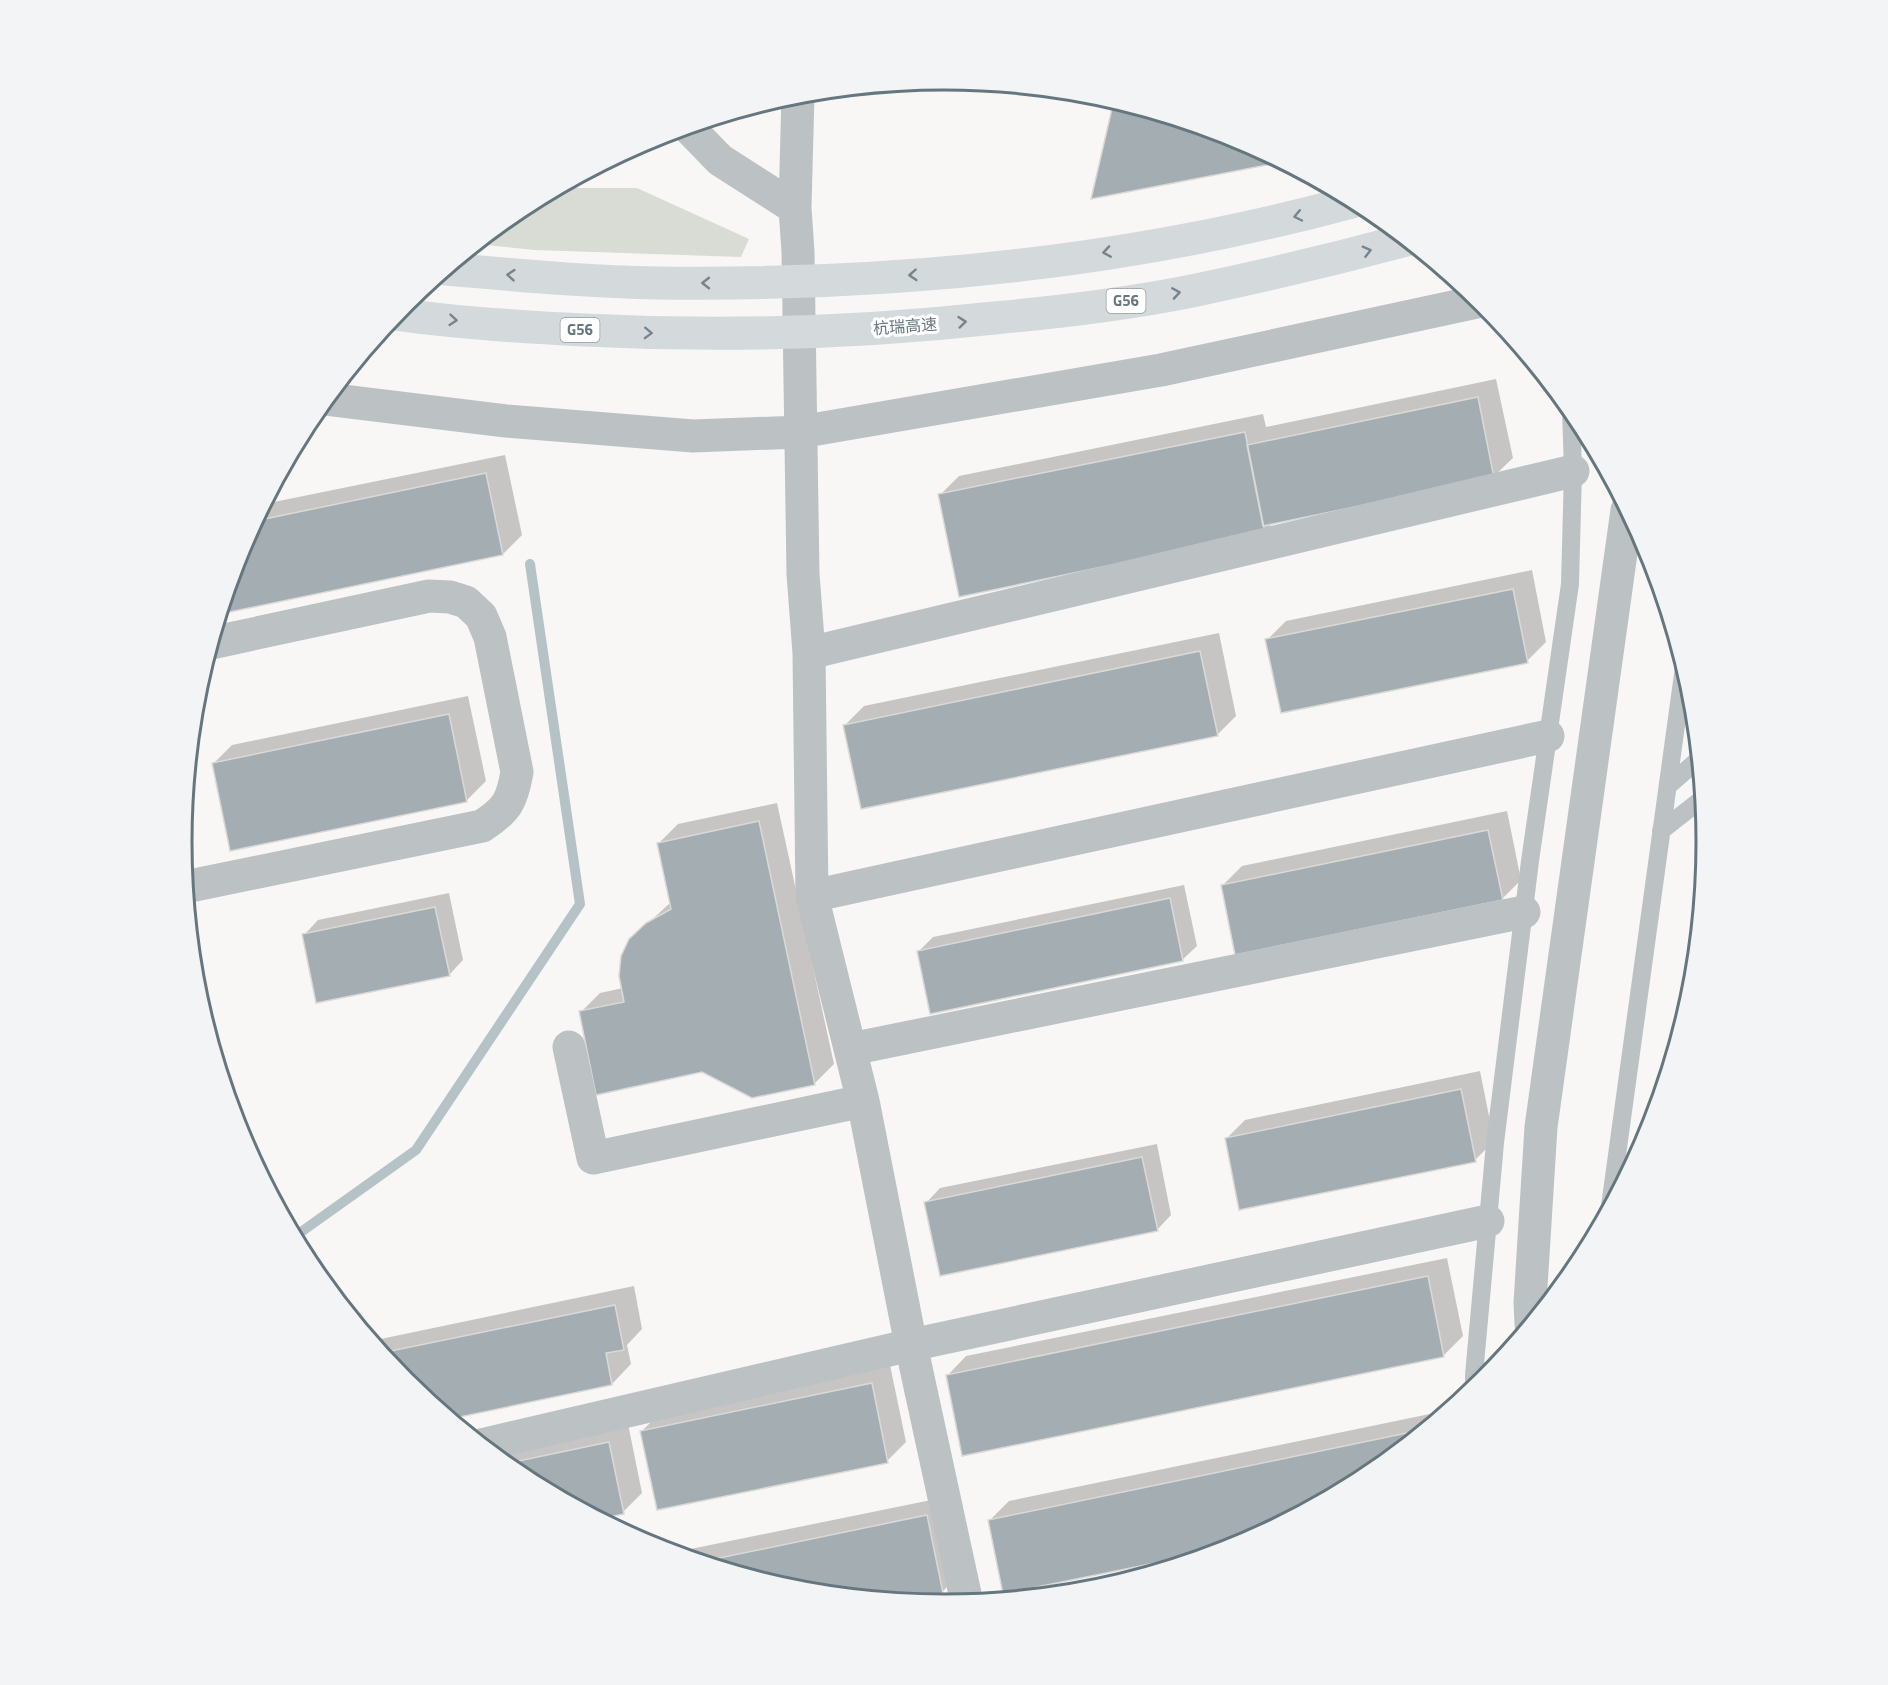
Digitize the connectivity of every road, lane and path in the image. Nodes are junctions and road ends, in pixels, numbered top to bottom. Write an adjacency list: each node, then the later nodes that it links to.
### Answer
1 (798, 104): 4 (street)
2 (694, 133): 4 (street)
3 (1342, 205): 6 (highway, one-way to 6)
4 (795, 208): 11 (street)
5 (1397, 242): 8 (highway, 杭瑞高速 / G56, one-way to 5)
6 (457, 270)
7 (1469, 304): 11 (street)
8 (407, 315)
9 (335, 400): 11 (street)
10 (1572, 426): 12 (lane)
11 (800, 432): 15 (street)
12 (1573, 471): 15 (street); 17 (lane)
13 (1625, 524): 30 (street)
14 (219, 641): 22 (street)
15 (809, 653): 23 (street)
16 (1681, 691): 19 (lane)
17 (1548, 736): 23 (street); 24 (lane)
18 (1692, 765): 19 (lane)
19 (1668, 786): 21 (lane)
20 (1695, 803): 21 (lane)
21 (1661, 831): 28 (lane)
22 (193, 885)
23 (812, 896): 26 (street)
24 (1524, 912): 26 (street); 29 (lane)
25 (569, 1047): 27 (street)
26 (851, 1048): 27 (street)
27 (862, 1101): 31 (street)
28 (1613, 1187)
29 (1488, 1221): 31 (street); 32 (lane)
30 (1531, 1314)
31 (911, 1345): 33 (street); 34 (street)
32 (1474, 1377)
33 (491, 1443)
34 (965, 1594)

